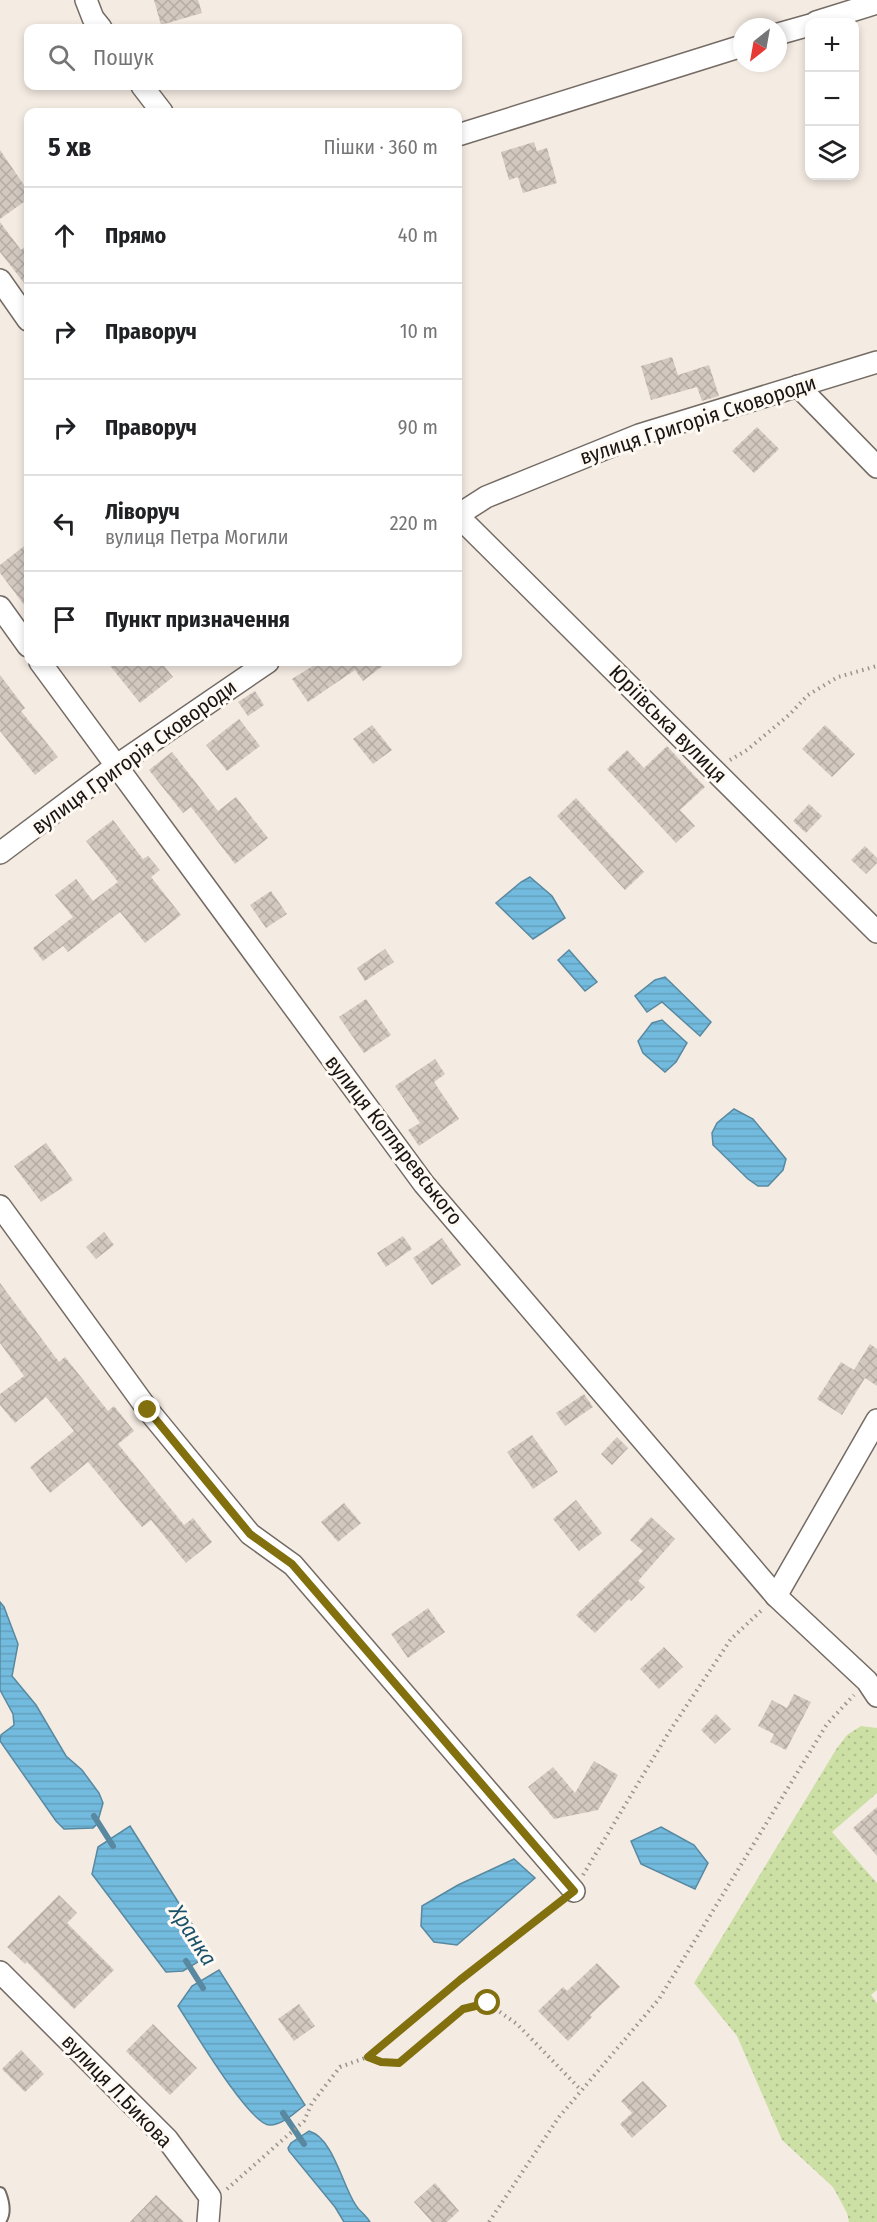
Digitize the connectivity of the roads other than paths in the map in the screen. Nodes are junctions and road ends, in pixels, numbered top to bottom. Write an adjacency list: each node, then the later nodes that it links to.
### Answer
1 (86, 0): 4 (street)
2 (877, 3): 3 (street)
3 (829, 18)
4 (98, 24)
5 (805, 26): 6 (street)
6 (787, 31)
7 (733, 49): 10 (street)
8 (145, 90): 9 (street)
9 (159, 108)
10 (462, 134)
11 (0, 280): 12 (street)
12 (24, 314)
13 (877, 362): 14 (street, вулиця Григорія Сковороди)
14 (798, 386): 15 (street); 16 (street, вулиця Григорія Сковороди)
15 (877, 467)
16 (462, 513)
17 (462, 520): 24 (street, Юріївська вулиця)
18 (0, 607): 19 (street)
19 (24, 640)
20 (42, 666): 22 (street, вулиця Котляревського)
21 (262, 666): 22 (street, вулиця Григорія Сковороди)
22 (116, 766): 23 (street, вулиця Григорія Сковороди); 27 (street, вулиця Котляревського)
23 (0, 853)
24 (877, 932)
25 (0, 1206): 29 (street)
26 (877, 1420): 27 (street)
27 (776, 1596): 28 (street, вулиця Котляревського)
28 (872, 1688)
29 (574, 1891)
30 (0, 1972): 33 (street, вулиця Л.Бикова)
31 (0, 2193): 32 (lane)
32 (0, 2221)
33 (208, 2222)

